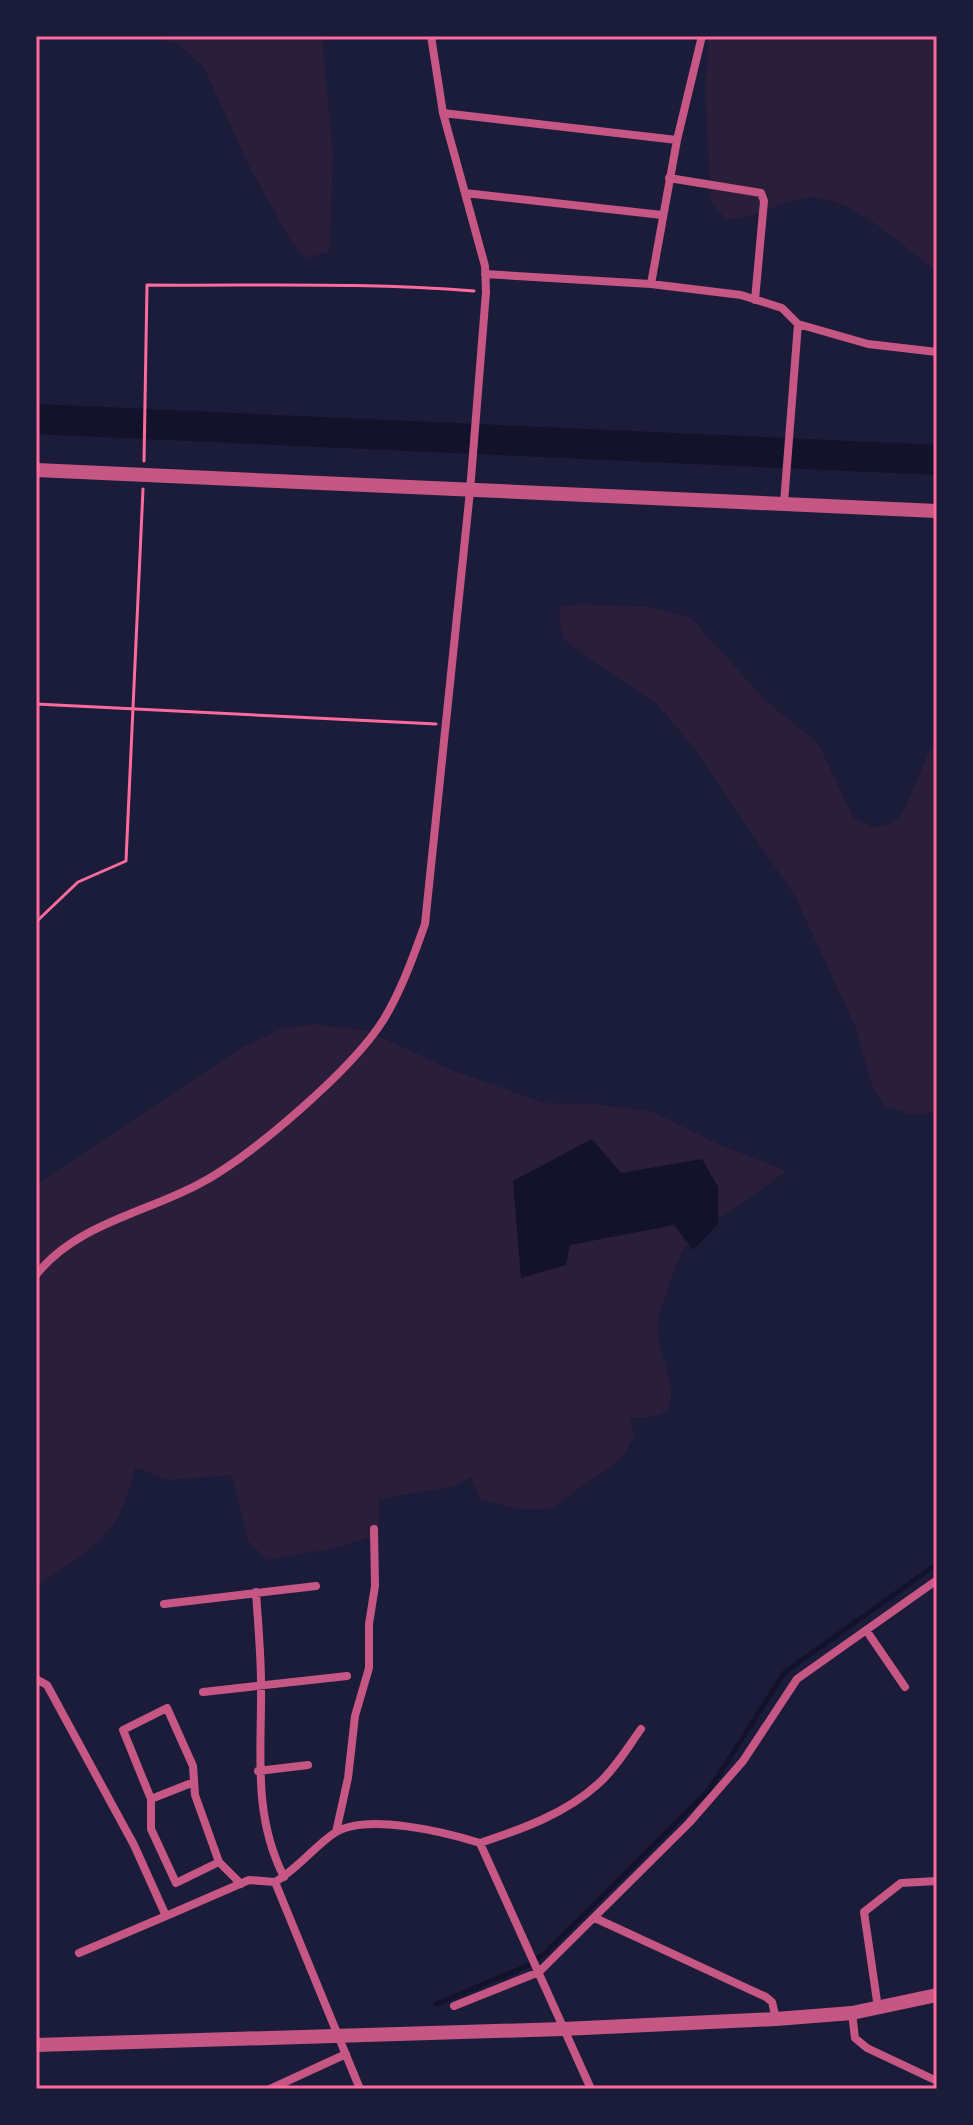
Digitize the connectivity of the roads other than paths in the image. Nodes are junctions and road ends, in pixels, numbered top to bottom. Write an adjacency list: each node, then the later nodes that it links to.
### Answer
1 (431, 36): 3 (street)
2 (702, 36): 4 (street)
3 (443, 113): 4 (street); 6 (street)
4 (677, 140): 5 (street)
5 (669, 178): 7 (street); 10 (street)
6 (465, 193): 7 (street); 8 (street)
7 (662, 215): 9 (street)
8 (485, 274): 9 (street); 14 (street)
9 (651, 284): 10 (street)
10 (755, 300): 11 (street)
11 (798, 324): 12 (street); 15 (street)
12 (937, 352)
13 (36, 470): 14 (street)
14 (470, 491): 15 (street); 17 (street)
15 (784, 503): 16 (street)
16 (937, 511)
17 (36, 1275)
18 (374, 1529): 34 (street)
19 (937, 1580): 23 (street)
20 (316, 1586): 21 (street)
21 (256, 1592): 22 (street); 26 (street)
22 (164, 1604)
23 (866, 1630): 27 (street); 42 (street)
24 (347, 1676): 26 (street)
25 (36, 1679): 41 (street)
26 (261, 1686): 28 (street); 31 (street)
27 (905, 1687)
28 (203, 1692)
29 (641, 1729): 35 (street)
30 (308, 1765): 31 (street)
31 (258, 1771): 37 (street)
32 (194, 1782): 33 (street); 33 (street); 36 (street)
33 (151, 1799): 36 (street)
34 (336, 1832): 35 (street); 37 (street)
35 (480, 1843): 44 (street)
36 (219, 1862): 40 (street)
37 (284, 1877): 39 (street)
38 (937, 1881): 47 (street)
39 (275, 1882): 40 (street); 51 (street)
40 (241, 1884): 41 (street)
41 (166, 1916): 43 (street)
42 (595, 1918): 44 (street); 49 (street)
43 (79, 1953)
44 (536, 1964): 46 (street); 50 (street)
45 (937, 1995): 47 (street)
46 (454, 2006)
47 (878, 2008): 48 (street)
48 (852, 2013): 49 (street); 54 (street)
49 (776, 2019): 50 (street)
50 (563, 2029): 51 (street); 57 (street)
51 (339, 2036): 52 (street); 53 (street)
52 (36, 2045)
53 (346, 2054): 55 (street); 56 (street)
54 (937, 2081)
55 (270, 2089)
56 (360, 2089)
57 (591, 2089)

